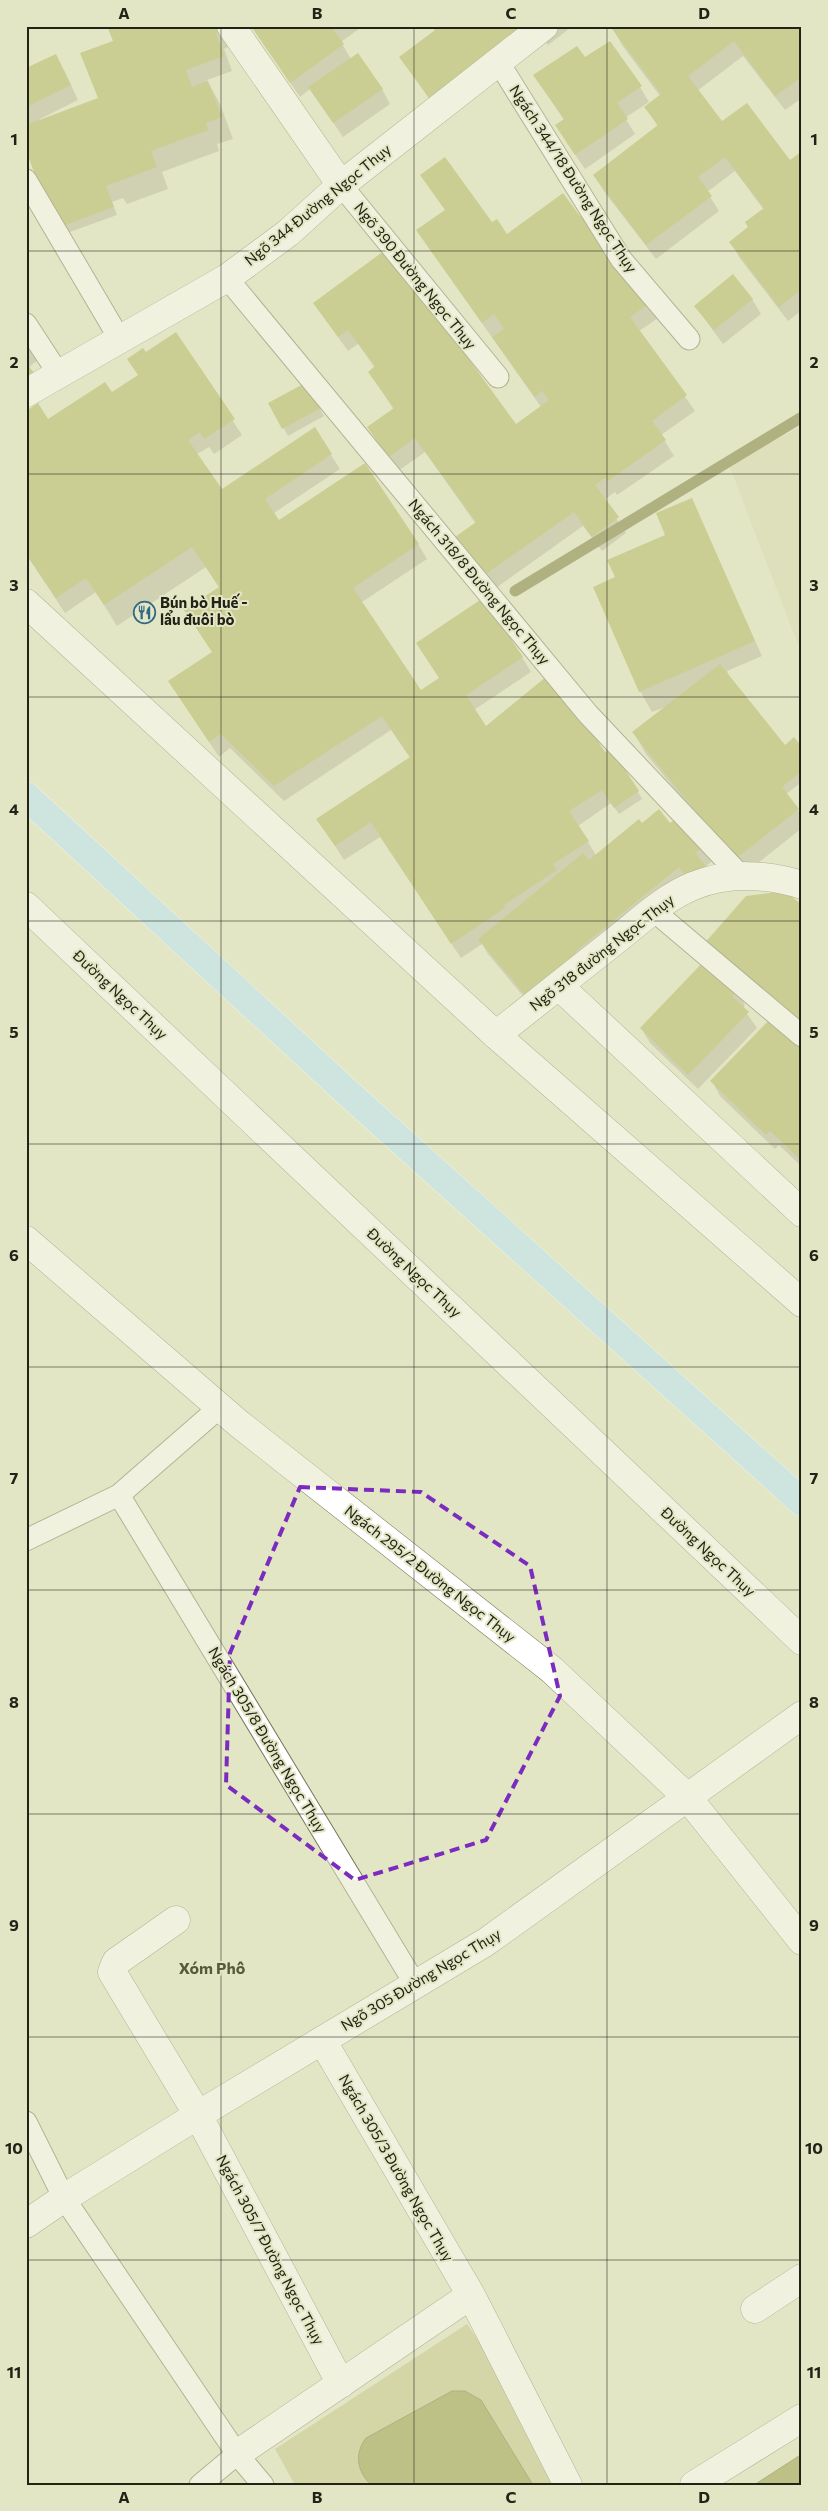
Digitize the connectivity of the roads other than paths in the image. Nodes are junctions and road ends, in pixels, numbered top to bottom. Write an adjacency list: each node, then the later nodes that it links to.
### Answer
1 (231, 26): 5 (street, Ngõ 390 Đường Ngọc Thụy)
2 (544, 26): 3 (street, Ngõ 344 Đường Ngọc Thụy)
3 (499, 63): 5 (street, Ngõ 344 Đường Ngọc Thụy); 9 (lane, Ngách 344/18 Đường Ngọc Thụy)
4 (26, 180): 8 (lane)
5 (341, 185): 6 (street, Ngõ 344 Đường Ngọc Thụy); 11 (lane, Ngõ 390 Đường Ngọc Thụy)
6 (227, 278): 8 (street, Ngõ 344 Đường Ngọc Thụy); 15 (lane, Ngách 318/8 Đường Ngọc Thụy)
7 (26, 324): 10 (lane)
8 (120, 338): 10 (street, Ngõ 344 Đường Ngọc Thụy)
9 (689, 339)
10 (58, 373): 12 (street, Ngõ 344 Đường Ngọc Thụy)
11 (498, 377)
12 (26, 393)
13 (26, 603): 20 (street)
14 (26, 796): 26 (main road)
15 (741, 876): 16 (street, Ngõ 318 đường Ngọc Thụy); 18 (street, Ngõ 318 đường Ngọc Thụy)
16 (802, 885)
17 (26, 906): 31 (street, Đường Ngọc Thụy)
18 (654, 911): 19 (street, Ngõ 318 đường Ngọc Thụy); 21 (lane)
19 (559, 986): 20 (street, Ngõ 318 đường Ngọc Thụy); 22 (street)
20 (496, 1035): 24 (street)
21 (802, 1036)
22 (802, 1213)
23 (31, 1252): 25 (street, Ngách 295/2 Đường Ngọc Thụy)
24 (802, 1303)
25 (220, 1407): 28 (lane); 33 (street, Ngách 295/2 Đường Ngọc Thụy)
26 (763, 1466): 27 (main road); 29 (main road)
27 (802, 1490)
28 (119, 1495): 30 (lane); 36 (lane, Ngách 305/8 Đường Ngọc Thụy)
29 (802, 1502)
30 (26, 1540)
31 (802, 1641)
32 (802, 1715): 33 (street, Ngõ 305 Đường Ngọc Thụy)
33 (688, 1798): 35 (street, Ngách 295/2 Đường Ngọc Thụy); 36 (street, Ngõ 305 Đường Ngọc Thụy)
34 (176, 1920): 38 (street, Ngách 305/7 Đường Ngọc Thụy)
35 (802, 1941)
36 (415, 1984): 37 (street, Ngõ 305 Đường Ngọc Thụy)
37 (322, 2040): 38 (street, Ngõ 305 Đường Ngọc Thụy); 43 (street, Ngách 305/3 Đường Ngọc Thụy)
38 (198, 2115): 40 (street, Ngõ 305 Đường Ngọc Thụy); 45 (street, Ngách 305/7 Đường Ngọc Thụy)
39 (26, 2122): 40 (lane)
40 (64, 2198): 41 (street, Ngõ 305 Đường Ngọc Thụy); 47 (lane)
41 (26, 2224)
42 (802, 2278): 44 (street)
43 (471, 2295): 45 (street); 50 (street, Ngách 305/3 Đường Ngọc Thụy)
44 (755, 2308)
45 (341, 2384): 47 (street)
46 (802, 2418): 51 (street)
47 (237, 2454): 48 (lane); 49 (lane)
48 (200, 2485)
49 (263, 2485)
50 (568, 2485)
51 (694, 2485)

